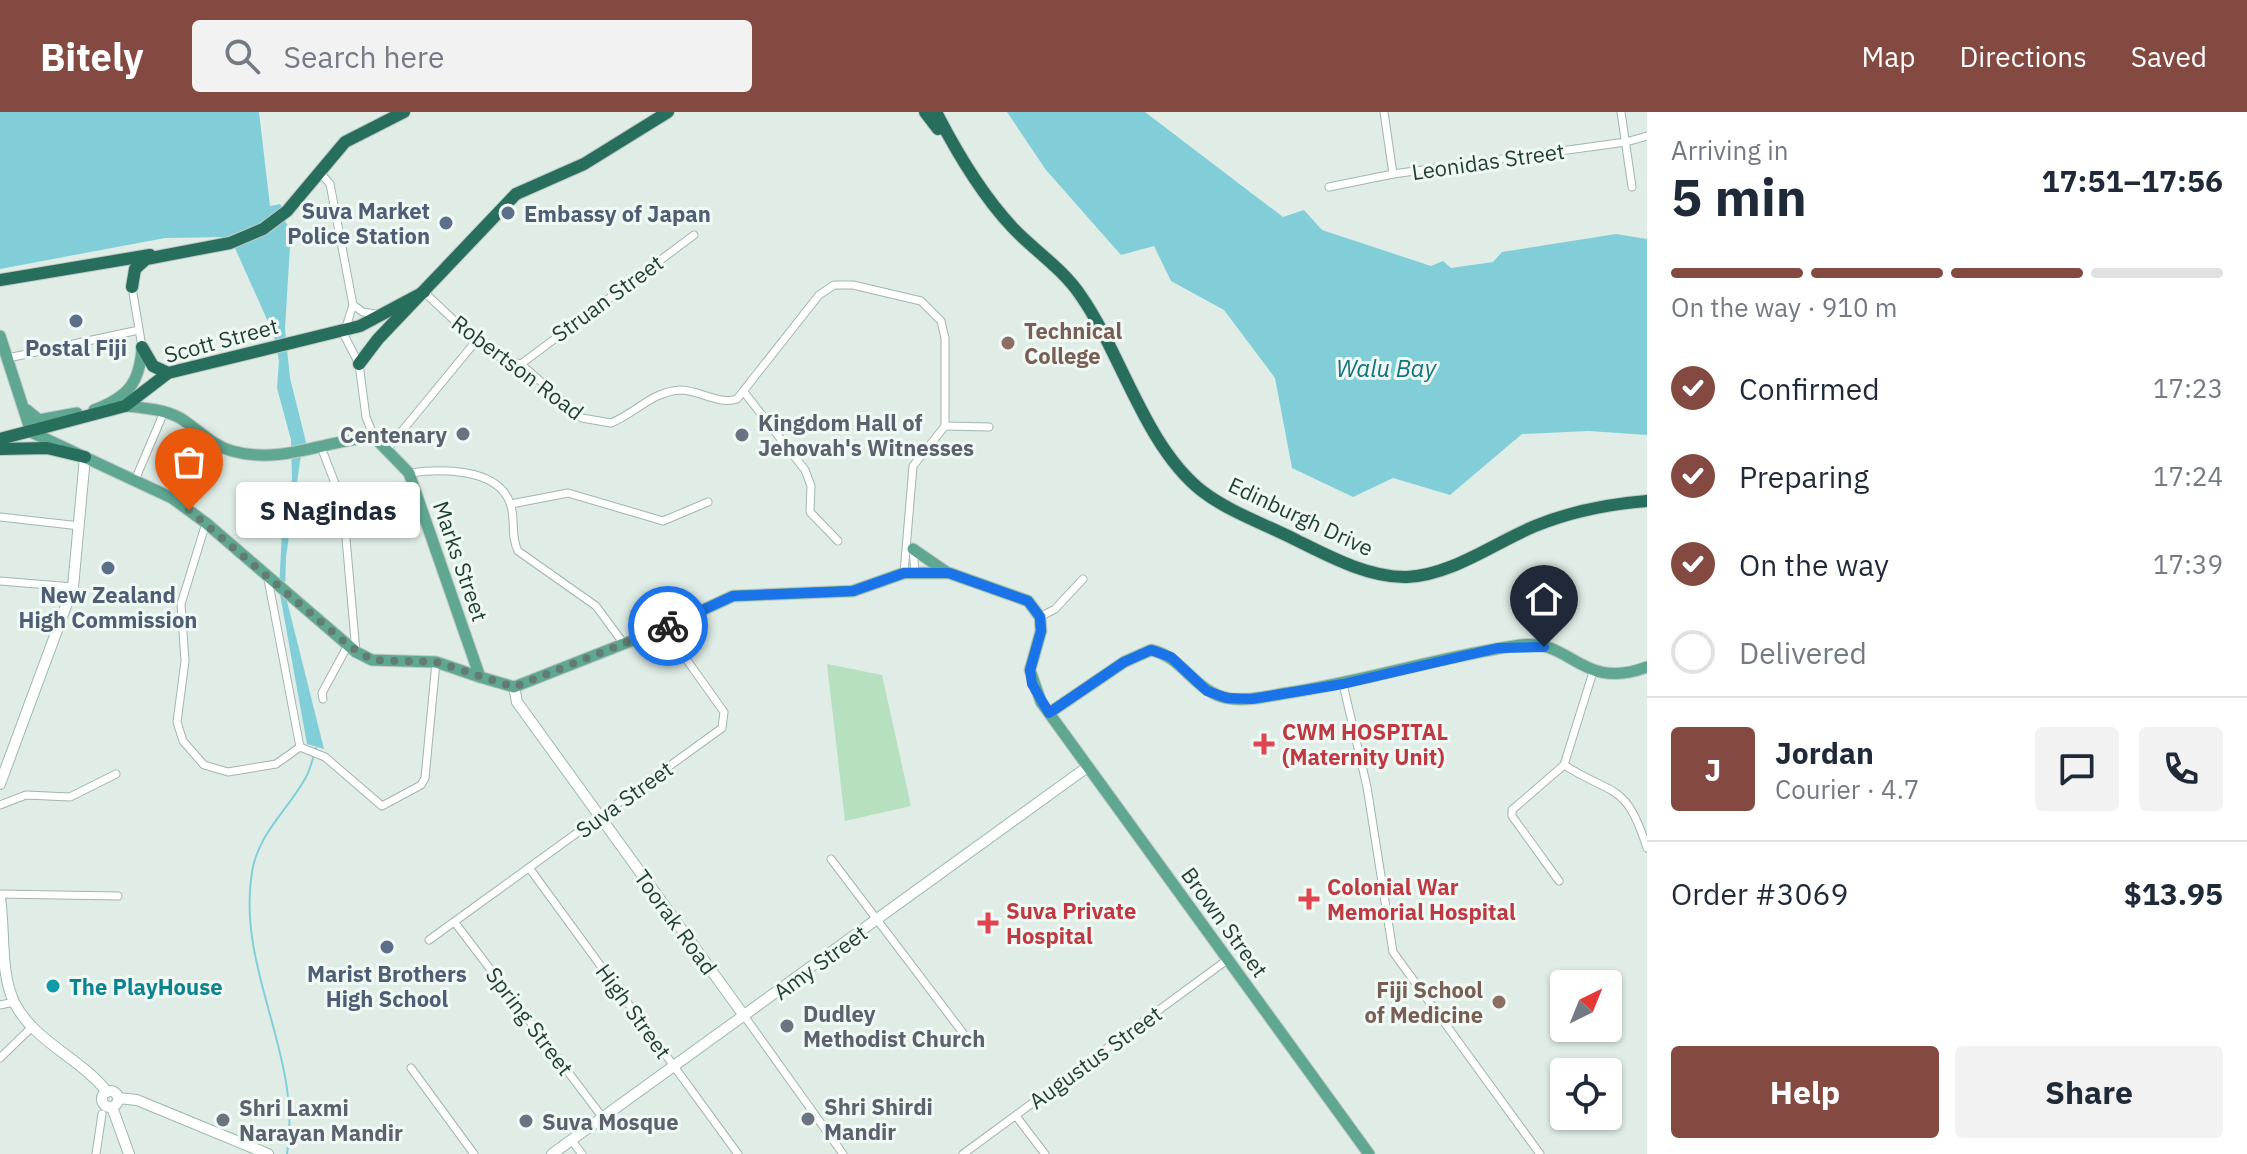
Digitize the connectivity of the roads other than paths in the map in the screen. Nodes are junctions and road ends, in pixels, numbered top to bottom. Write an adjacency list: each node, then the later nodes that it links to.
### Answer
1 (404, 112): 12 (highway)
2 (668, 112): 20 (highway)
3 (925, 112): 10 (highway)
4 (936, 112): 10 (highway, Edinburgh Drive)
5 (1384, 112): 11 (street)
6 (1621, 112): 9 (street)
7 (947, 115): 10 (highway, Edinburgh Drive)
8 (1647, 136): 9 (street, Leonidas Street)
9 (1626, 142): 11 (street, Leonidas Street); 14 (street)
10 (957, 153): 47 (highway, Edinburgh Drive)
11 (1393, 174): 13 (street, Leonidas Street)
12 (320, 178): 16 (highway); 21 (street)
13 (1329, 187)
14 (1632, 187)
15 (694, 235): 30 (street, Struan Street)
16 (161, 254): 17 (highway); 19 (highway)
17 (109, 260): 18 (highway); 19 (highway)
18 (0, 280)
19 (132, 287): 23 (street)
20 (424, 292): 22 (highway, Scott Street); 26 (street, Robertson Road); 29 (highway)
21 (353, 305): 22 (street); 24 (street)
22 (384, 316): 24 (highway, Scott Street)
23 (139, 330): 27 (street); 28 (street)
24 (344, 330): 29 (street); 31 (highway, Scott Street)
25 (0, 336): 28 (main road)
26 (476, 341): 30 (street, Robertson Road); 42 (street)
27 (142, 347): 31 (highway); 33 (main road)
28 (8, 358): 33 (main road)
29 (359, 364): 39 (street)
30 (521, 364): 32 (street, Robertson Road)
31 (168, 373): 34 (highway, Scott Street)
32 (744, 392): 36 (street); 55 (street)
33 (22, 403): 38 (main road)
34 (125, 406): 35 (main road); 38 (highway, Scott Street)
35 (164, 412): 41 (main road); 46 (street)
36 (945, 426): 37 (street); 54 (street)
37 (989, 427)
38 (31, 432): 40 (highway, Scott Street); 44 (main road)
39 (374, 437): 41 (main road); 42 (main road, Marks Street)
40 (0, 439)
41 (317, 448): 67 (street)
42 (388, 448): 45 (main road, Marks Street)
43 (0, 449): 44 (highway)
44 (85, 457): 46 (main road); 52 (main road)
45 (409, 473): 49 (street); 71 (main road, Marks Street)
46 (135, 480): 51 (main road)
47 (1647, 501)
48 (708, 502): 49 (street)
49 (511, 504): 66 (street)
50 (0, 517): 52 (street)
51 (206, 523): 53 (main road); 56 (street)
52 (80, 526): 63 (main road)
53 (217, 533): 56 (street); 60 (main road)
54 (909, 536): 57 (street); 58 (street)
55 (838, 541)
56 (199, 546): 76 (street)
57 (913, 549): 58 (street); 59 (main road)
58 (909, 573): 59 (main road); 65 (main road)
59 (949, 573): 64 (main road)
60 (268, 579): 67 (main road); 76 (street)
61 (1083, 579): 64 (street)
62 (0, 581): 63 (street)
63 (73, 587): 80 (main road)
64 (1040, 617): 75 (main road, Brown Street)
65 (664, 628): 66 (main road); 82 (street, Suva Street)
66 (624, 644): 73 (main road)
67 (352, 649): 68 (main road); 74 (street)
68 (436, 662): 71 (main road); 76 (street)
69 (1647, 667): 70 (main road)
70 (1593, 672): 72 (main road); 77 (street)
71 (480, 677): 73 (main road)
72 (1343, 684): 75 (main road); 117 (street)
73 (514, 687): 82 (main road, Toorak Road)
74 (323, 699)
75 (1049, 713): 78 (main road, Brown Street)
76 (300, 747)
77 (1564, 765): 83 (street); 86 (street)
78 (1086, 768): 89 (main road, Amy Street); 92 (main road, Brown Street)
79 (116, 774): 81 (street)
80 (0, 784)
81 (0, 805)
82 (600, 817): 85 (street, Suva Street); 95 (main road, Toorak Road)
83 (1647, 848)
84 (831, 859): 89 (street)
85 (530, 869): 90 (street, Suva Street); 99 (street, High Street)
86 (1559, 881)
87 (0, 896): 88 (street); 93 (main road)
88 (118, 896)
89 (876, 920): 95 (main road, Amy Street); 97 (street)
90 (456, 924): 91 (street, Suva Street); 104 (street, Spring Street)
91 (429, 940)
92 (1227, 960): 103 (street, Augustus Street); 116 (main road, Brown Street)
93 (14, 1002): 94 (street); 96 (main road)
94 (0, 1005)
95 (745, 1017): 99 (main road, Amy Street); 113 (street, Toorak Road)
96 (33, 1026): 98 (street); 101 (main road)
97 (963, 1033)
98 (0, 1058)
99 (675, 1067): 104 (main road, Amy Street); 112 (street, High Street)
100 (411, 1068): 109 (street)
101 (115, 1102): 106 (main road); 108 (main road)
102 (102, 1114): 107 (street)
103 (1016, 1116): 114 (street, Augustus Street); 115 (street)
104 (603, 1118): 105 (main road, Amy Street)
105 (572, 1141): 110 (main road, Amy Street); 111 (street)
106 (126, 1153)
107 (96, 1154)
108 (268, 1154)
109 (474, 1154)
110 (552, 1154)
111 (582, 1154)
112 (738, 1154)
113 (843, 1154)
114 (963, 1154)
115 (1045, 1154)
116 (1369, 1154)
117 (1540, 1154)

